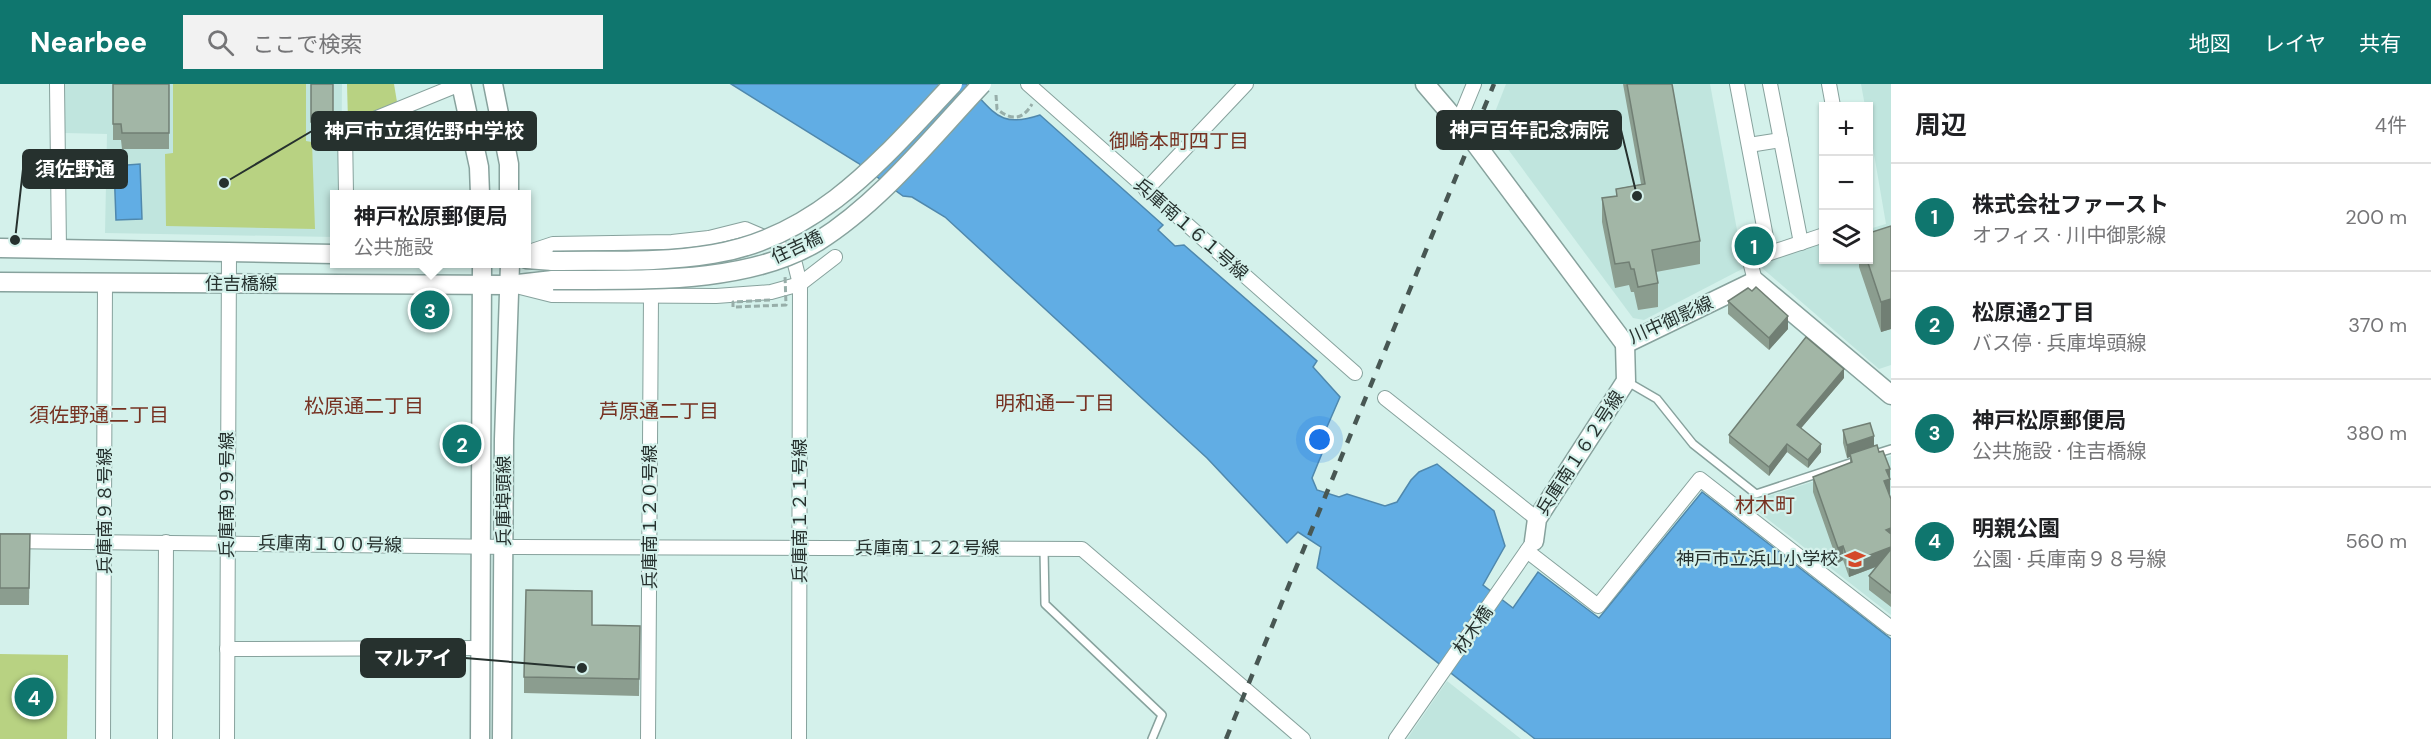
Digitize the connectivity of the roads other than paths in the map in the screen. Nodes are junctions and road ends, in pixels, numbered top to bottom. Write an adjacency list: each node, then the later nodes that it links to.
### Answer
1 (57, 84): 24 (street)
2 (461, 84): 17 (street); 18 (street)
3 (493, 84): 19 (street)
4 (953, 84): 30 (street, 住吉橋, bridge)
5 (1028, 84): 20 (street, 兵庫南１６１号線)
6 (1246, 84): 20 (street)
7 (1425, 84): 14 (street, 川中御影線)
8 (1474, 84): 14 (street)
9 (1737, 84): 16 (street)
10 (1770, 84): 15 (street)
11 (1829, 84): 13 (street)
12 (991, 86): 39 (street, 住吉橋, bridge)
13 (1832, 102)
14 (1458, 123): 41 (street, 川中御影線)
15 (1780, 140): 16 (street); 22 (street)
16 (1749, 145): 27 (street)
17 (346, 190)
18 (480, 190)
19 (509, 190)
20 (1146, 190): 42 (street, 兵庫南１６１号線)
21 (1819, 237): 22 (street)
22 (1800, 243): 27 (street)
23 (0, 248): 24 (street, 住吉橋線)
24 (59, 249): 26 (street, 住吉橋線)
25 (531, 251): 37 (street)
26 (229, 252): 28 (street, 住吉橋線); 36 (street, 兵庫南９９号線)
27 (1769, 253): 33 (street)
28 (330, 254)
29 (835, 257): 37 (street)
30 (531, 259)
31 (482, 268): 38 (street, 兵庫埠頭線)
32 (510, 268): 39 (street, 兵庫埠頭線)
33 (1755, 281): 41 (street, 川中御影線); 44 (street)
34 (0, 282): 35 (street, 住吉橋線)
35 (105, 282): 36 (street, 住吉橋線); 49 (street, 兵庫南９８号線)
36 (229, 284): 38 (street, 住吉橋線); 51 (street, 兵庫南９９号線)
37 (800, 284): 40 (street); 56 (street, 兵庫南１２１号線)
38 (482, 285): 39 (street, 住吉橋線); 52 (street, 兵庫埠頭線)
39 (509, 285): 40 (street); 53 (street, 兵庫埠頭線)
40 (651, 295): 55 (street, 兵庫南１２０号線)
41 (1625, 344): 43 (street, 兵庫南１６２号線)
42 (1355, 373)
43 (1626, 381): 46 (lane); 47 (street, 兵庫南１６２号線)
44 (1891, 395)
45 (1385, 398): 47 (street)
46 (1891, 449)
47 (1536, 519): 54 (street, 兵庫南１６２号線)
48 (0, 541): 49 (street, 兵庫南１００号線)
49 (105, 541): 50 (street, 兵庫南１００号線); 62 (street, 兵庫南９８号線)
50 (166, 542): 51 (street, 兵庫南１００号線); 63 (street)
51 (227, 543): 52 (street, 兵庫南１００号線); 61 (street, 兵庫南９９号線)
52 (480, 546): 53 (street, 兵庫南１２２号線); 60 (street, 兵庫埠頭線)
53 (504, 546): 55 (street, 兵庫南１２２号線); 66 (street, 兵庫埠頭線)
54 (1531, 546): 58 (street, 兵庫南１６２号線); 59 (street)
55 (650, 548): 56 (street, 兵庫南１２２号線); 67 (street, 兵庫南１２０号線)
56 (800, 548): 57 (street, 兵庫南１２２号線); 68 (street, 兵庫南１２１号線)
57 (1044, 549): 69 (lane); 70 (street, 兵庫南１２２号線)
58 (1502, 588): 71 (street, 材木橋)
59 (1891, 628)
60 (480, 648): 61 (street); 65 (street, 兵庫埠頭線)
61 (227, 649): 64 (street, 兵庫南９９号線)
62 (104, 739)
63 (165, 739)
64 (227, 739)
65 (480, 739)
66 (502, 739)
67 (648, 739)
68 (799, 739)
69 (1152, 739)
70 (1303, 739)
71 (1396, 739)

